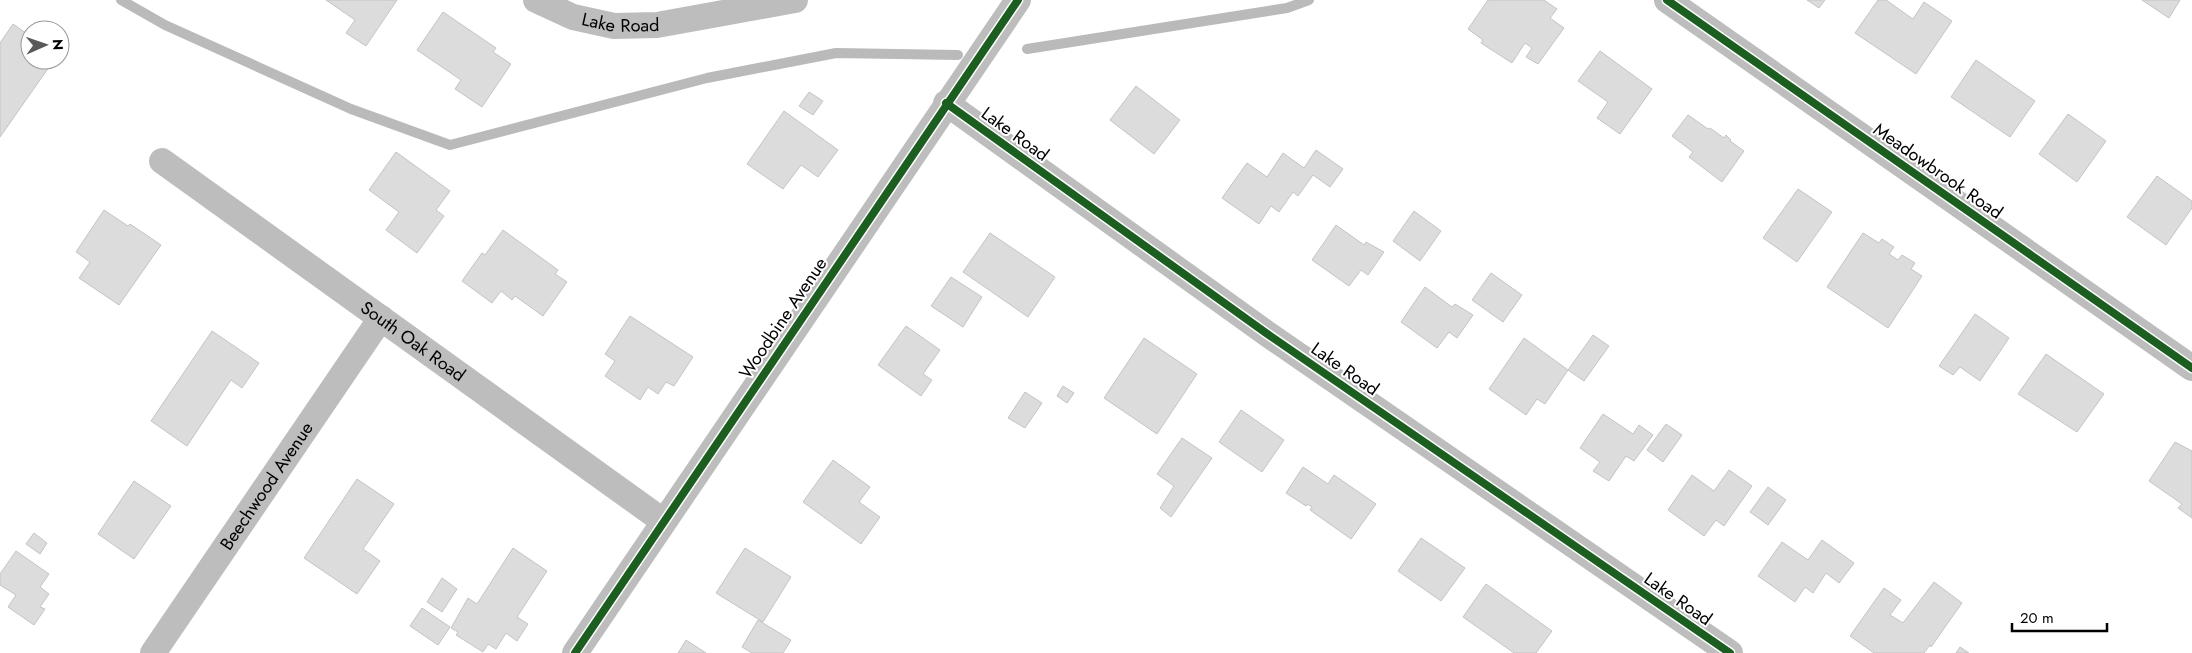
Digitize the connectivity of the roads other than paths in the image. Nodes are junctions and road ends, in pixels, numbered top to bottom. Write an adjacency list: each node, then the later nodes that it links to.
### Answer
1 (536, 0): 2 (street, Lake Road)
2 (796, 0)
3 (1018, 0): 5 (street, Woodbine Avenue)
4 (1667, 0): 8 (street, Meadowbrook Road)
5 (946, 103): 9 (street, Woodbine Avenue); 12 (street, Lake Road)
6 (162, 161): 7 (street, South Oak Road)
7 (381, 318): 9 (street, South Oak Road); 10 (street, Beechwood Avenue)
8 (2192, 368)
9 (663, 521): 11 (street, Woodbine Avenue)
10 (153, 653)
11 (575, 653)
12 (1730, 653)

